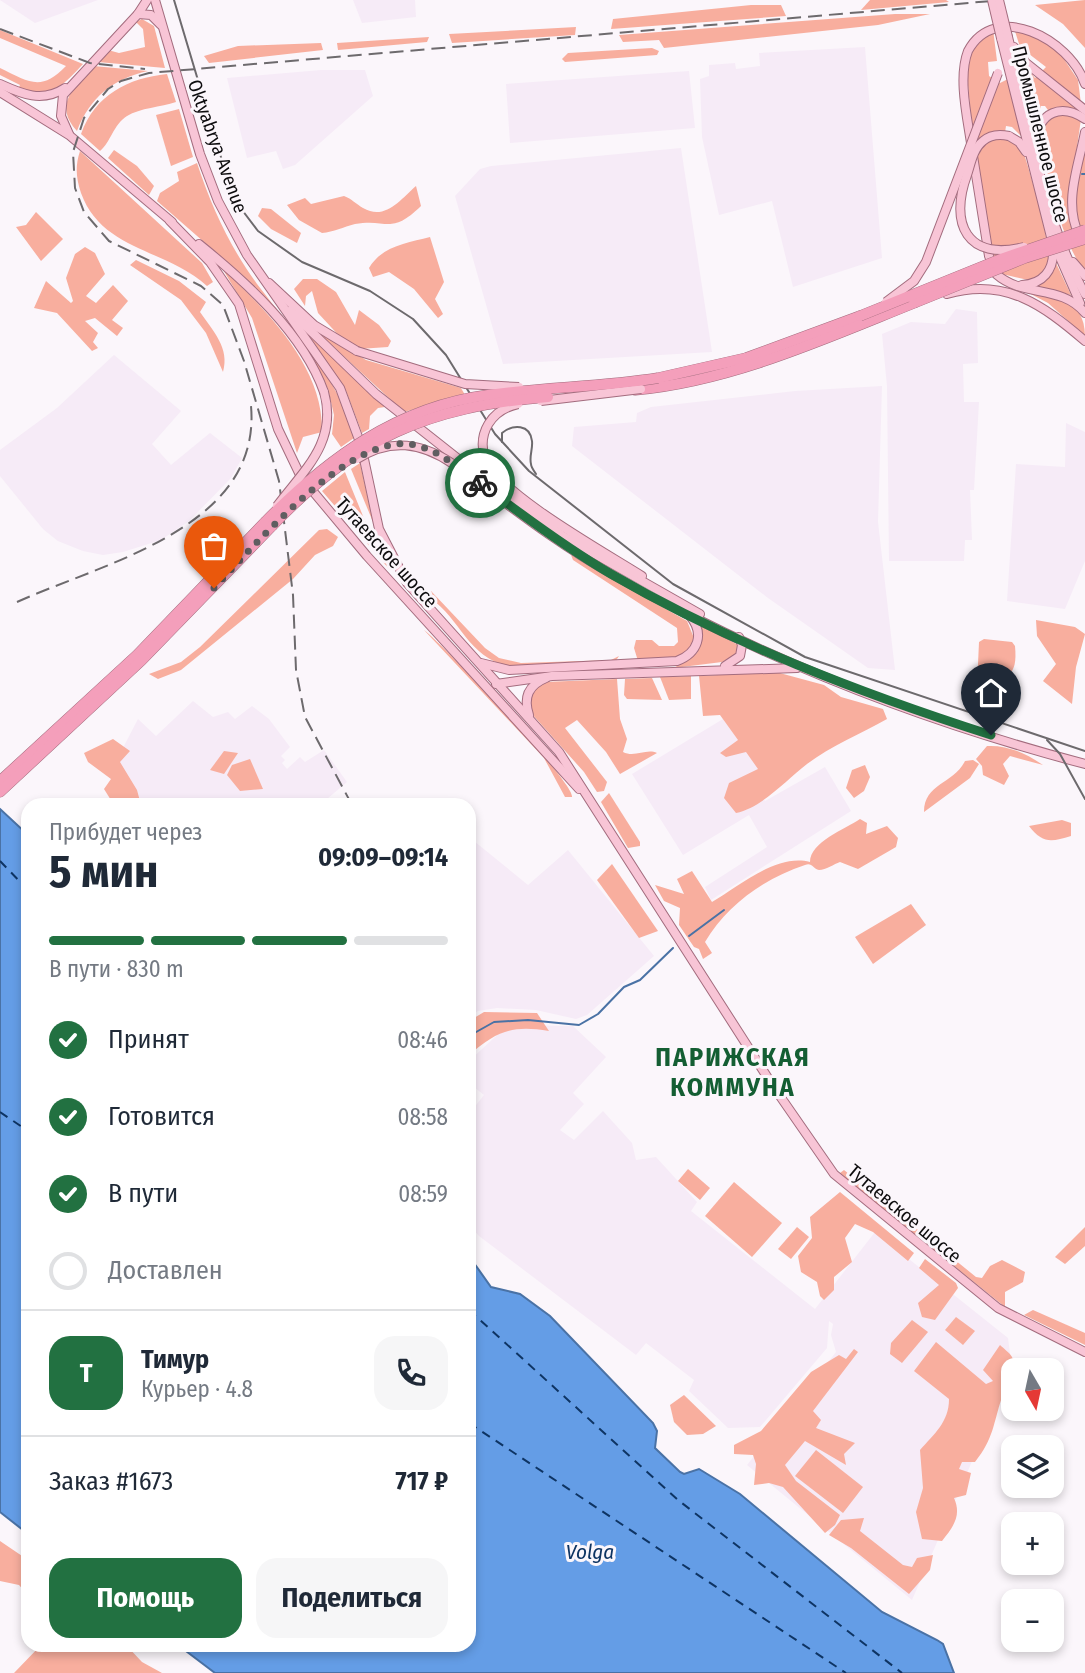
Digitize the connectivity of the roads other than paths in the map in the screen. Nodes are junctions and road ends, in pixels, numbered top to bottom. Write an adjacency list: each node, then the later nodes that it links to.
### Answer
1 (147, 0): 5 (main road)
2 (155, 0): 6 (main road, Oktyabrya Avenue)
3 (992, 0): 7 (main road, Промышленное шоссе, bridge)
4 (999, 0): 7 (main road, Промышленное шоссе, bridge)
5 (138, 14): 6 (main road); 9 (main road)
6 (163, 27): 23 (main road, Oktyabrya Avenue)
7 (1005, 38): 12 (main road); 16 (main road, Промышленное шоссе); 17 (main road, Промышленное шоссе); 29 (main road, bridge)
8 (0, 84): 9 (main road)
9 (70, 84): 15 (main road)
10 (1085, 84): 25 (main road)
11 (0, 92): 15 (main road)
12 (1085, 110)
13 (1085, 119): 16 (main road)
14 (1085, 132): 21 (main road)
15 (69, 135): 18 (main road)
16 (1036, 151): 22 (main road, Промышленное шоссе)
17 (1032, 168): 20 (main road, Промышленное шоссе); 20 (main road, bridge)
18 (170, 221): 34 (main road, bridge); 43 (main road, Тутаевское шоссе)
19 (1085, 230): 20 (highway, bridge)
20 (1053, 238): 25 (main road); 28 (main road, Промышленное шоссе); 29 (highway, bridge)
21 (1085, 240): 27 (highway, bridge)
22 (1064, 248): 24 (main road); 26 (main road, Промышленное шоссе)
23 (257, 271): 31 (main road, bridge); 35 (main road); 38 (main road, Тутаевское шоссе)
24 (1085, 276)
25 (1016, 285): 28 (main road)
26 (1085, 294)
27 (914, 303): 30 (main road, bridge); 32 (highway)
28 (1085, 312)
29 (860, 316): 31 (highway)
30 (1085, 341)
31 (658, 378): 34 (highway, bridge)
32 (641, 389): 33 (highway, bridge); 35 (main road, bridge)
33 (289, 508): 36 (main road, bridge); 45 (highway, bridge)
34 (265, 522): 45 (highway)
35 (679, 601): 37 (main road)
36 (685, 612): 37 (main road); 39 (main road)
37 (739, 637): 40 (main road); 42 (main road)
38 (478, 661): 41 (main road); 46 (main road, Тутаевское шоссе)
39 (669, 668): 40 (main road); 41 (main road)
40 (719, 668): 42 (main road)
41 (625, 669): 44 (main road)
42 (807, 669): 48 (main road)
43 (479, 676): 46 (main road); 50 (main road, Тутаевское шоссе)
44 (552, 676): 46 (main road); 47 (main road)
45 (116, 680): 49 (highway); 51 (highway)
46 (499, 685): 47 (main road, Тутаевское шоссе)
47 (531, 721): 50 (main road, Тутаевское шоссе)
48 (1085, 764)
49 (0, 780)
50 (583, 791): 52 (main road, Тутаевское шоссе)
51 (0, 792)
52 (1085, 1352)

